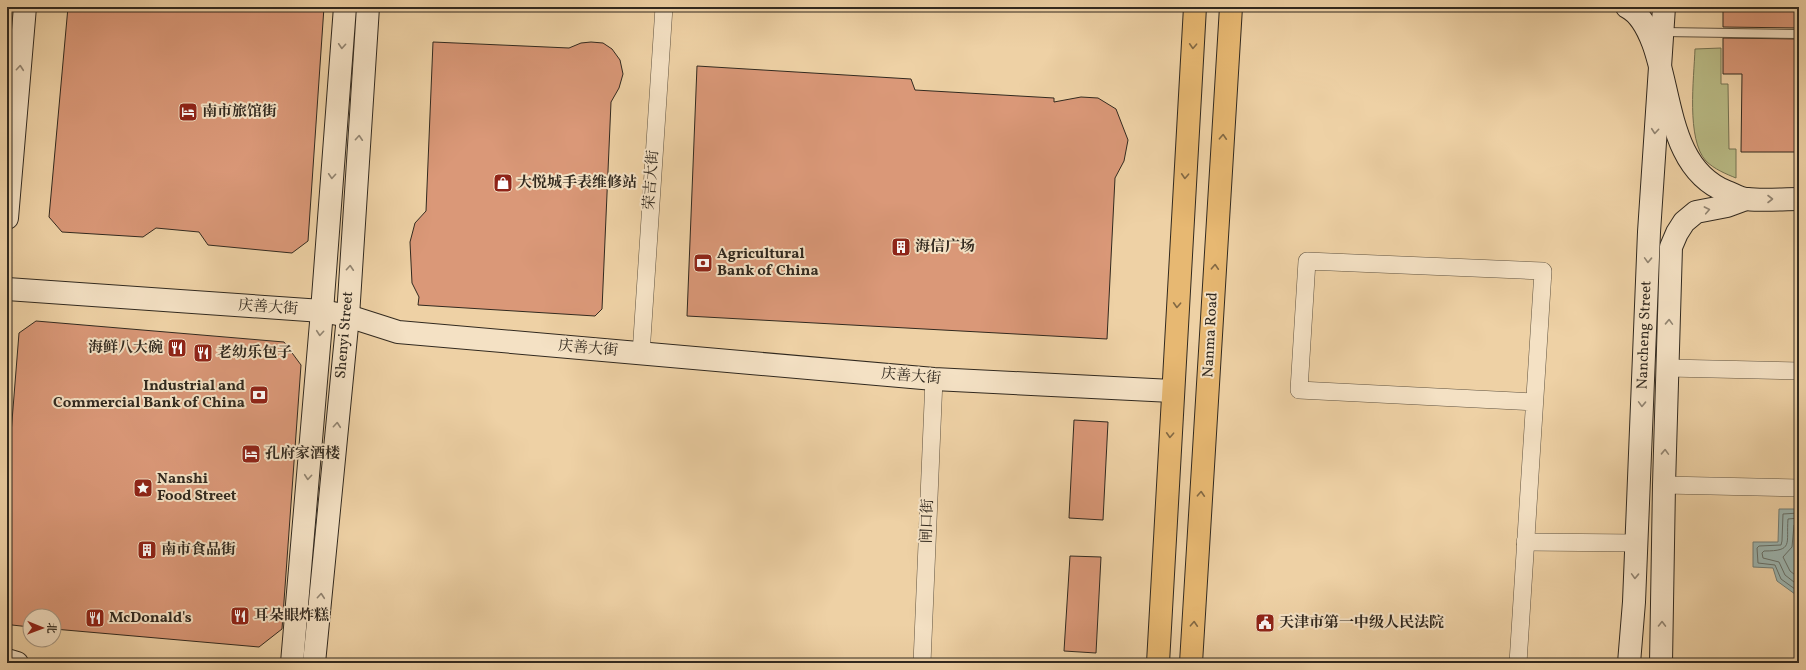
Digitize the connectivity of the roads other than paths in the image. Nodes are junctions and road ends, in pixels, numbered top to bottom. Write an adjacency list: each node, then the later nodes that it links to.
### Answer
1 (25, 7): 14 (street, one-way to 1)
2 (344, 7): 16 (street, Shenyi Street, one-way to 16)
3 (368, 7): 17 (street, Shenyi Street, one-way to 3)
4 (664, 7): 18 (street, 荣吉大街)
5 (1196, 7): 22 (main road, one-way to 22)
6 (1231, 7): 34 (main road, Nanma Road, one-way to 6)
7 (1627, 7): 11 (street)
8 (1664, 7): 9 (street, Nancheng Street)
9 (1663, 32): 10 (lane); 11 (street, Nancheng Street)
10 (1799, 34)
11 (1660, 64): 12 (street); 27 (street, Nancheng Street, one-way to 27)
12 (1746, 199): 13 (street, one-way to 13); 19 (street, Nancheng Street, one-way to 12)
13 (1799, 200)
14 (7, 218)
15 (7, 289): 16 (street, 庆善大街)
16 (322, 311): 17 (street, 庆善大街); 30 (street, Shenyi Street, one-way to 30)
17 (348, 316): 18 (street, 庆善大街); 31 (street, Shenyi Street, one-way to 17)
18 (641, 354): 21 (street, 庆善大街)
19 (1668, 368): 20 (street); 24 (street, Nancheng Street, one-way to 19)
20 (1799, 371)
21 (934, 379): 22 (street, 庆善大街); 32 (street, 闸口街)
22 (1172, 391): 33 (main road, one-way to 33)
23 (1534, 402): 23 (street); 26 (street)
24 (1664, 485): 25 (street); 37 (street, Nancheng Street, one-way to 24)
25 (1799, 488)
26 (1525, 542): 27 (street); 35 (street)
27 (1636, 543): 36 (street, Nancheng Street, one-way to 36)
28 (7, 660): 29 (street)
29 (17, 663)
30 (292, 663)
31 (314, 663)
32 (922, 663)
33 (1158, 663)
34 (1191, 663)
35 (1518, 663)
36 (1630, 663)
37 (1661, 663)

